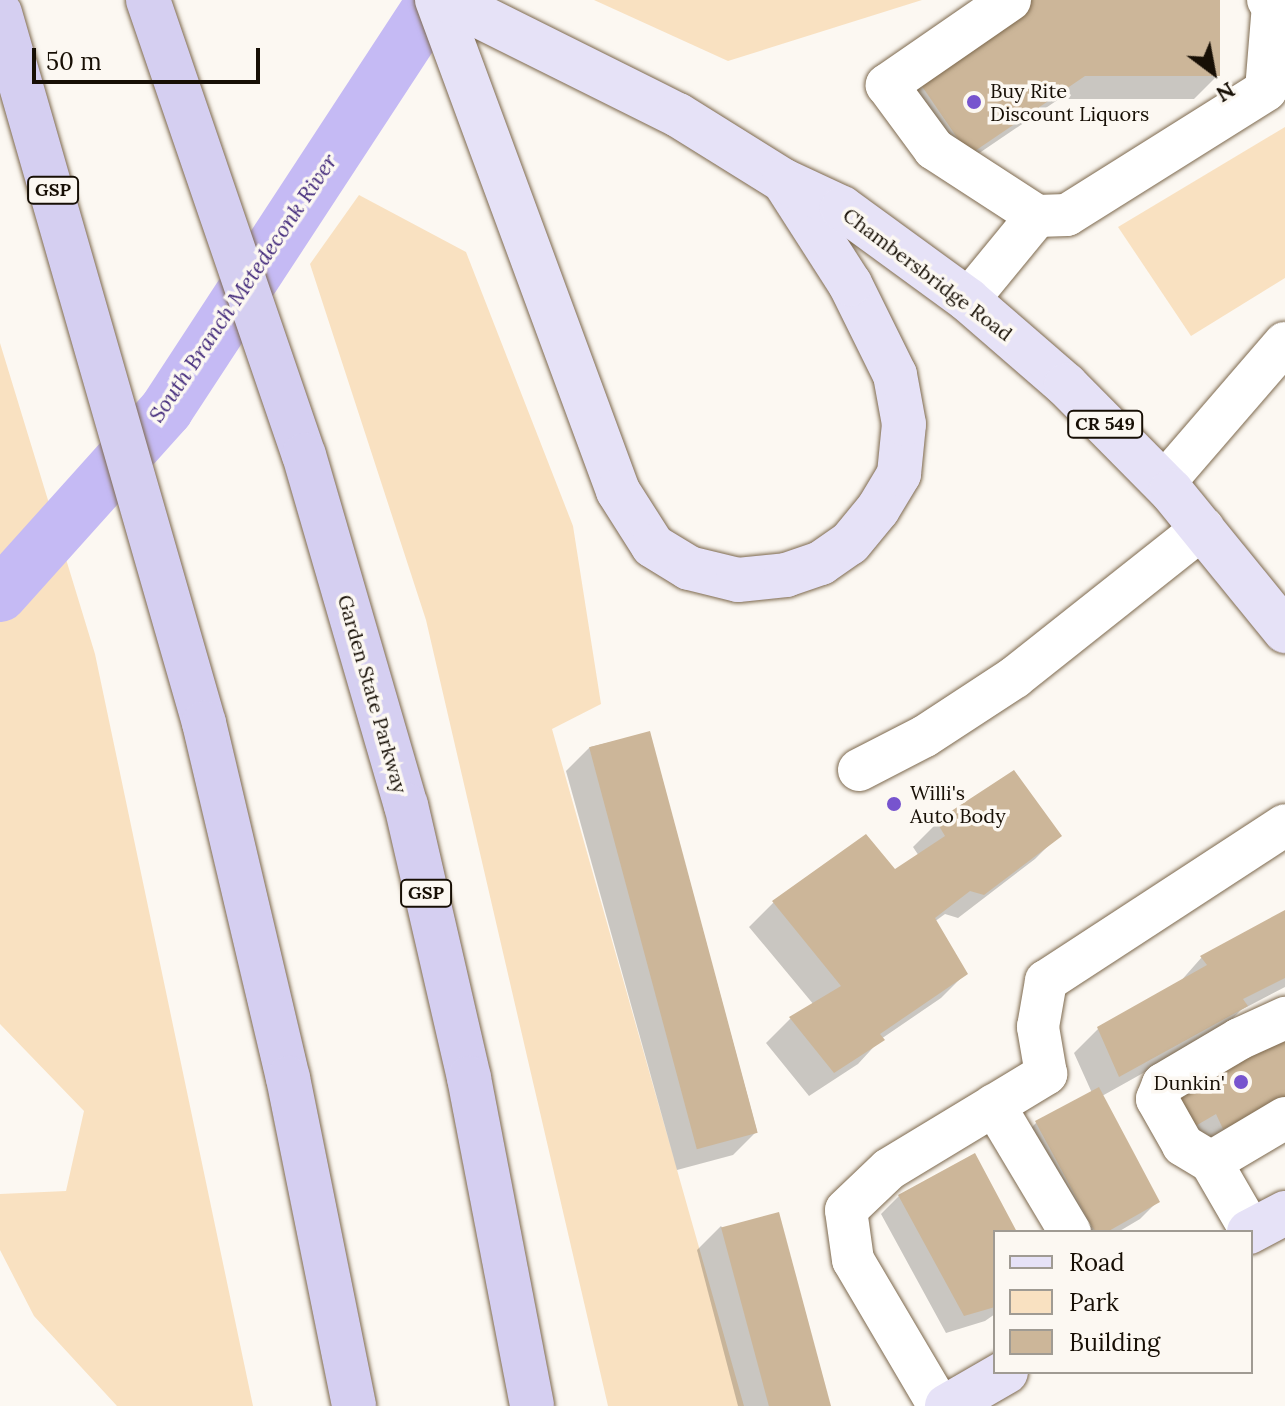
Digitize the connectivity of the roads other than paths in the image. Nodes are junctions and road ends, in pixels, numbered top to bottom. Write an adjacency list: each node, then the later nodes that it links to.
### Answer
1 (148, 0): 26 (highway, Garden State Parkway / GSP)
2 (437, 0): 7 (main road)
3 (447, 0): 7 (main road, Chambersbridge Road / CR 549)
4 (1010, 0): 8 (lane)
5 (1268, 0): 8 (lane)
6 (0, 13): 25 (highway, GSP)
7 (784, 181): 9 (main road, Chambersbridge Road / CR 549)
8 (1037, 216): 9 (lane)
9 (968, 300): 11 (main road, Chambersbridge Road / CR 549)
10 (1285, 343): 11 (lane)
11 (1164, 483): 12 (main road, Chambersbridge Road / CR 549)
12 (1203, 528): 13 (main road, Chambersbridge Road / CR 549); 14 (lane)
13 (1282, 619)
14 (859, 770)
15 (1285, 825): 17 (lane)
16 (1285, 1018): 19 (lane)
17 (994, 1105): 21 (lane); 27 (lane)
18 (1285, 1118): 19 (lane)
19 (1211, 1162): 22 (lane)
20 (1285, 1213): 23 (main road)
21 (1069, 1230)
22 (1249, 1230)
23 (1253, 1230)
24 (1003, 1374): 28 (main road)
25 (354, 1406)
26 (532, 1406)
27 (939, 1406)
28 (947, 1406)

